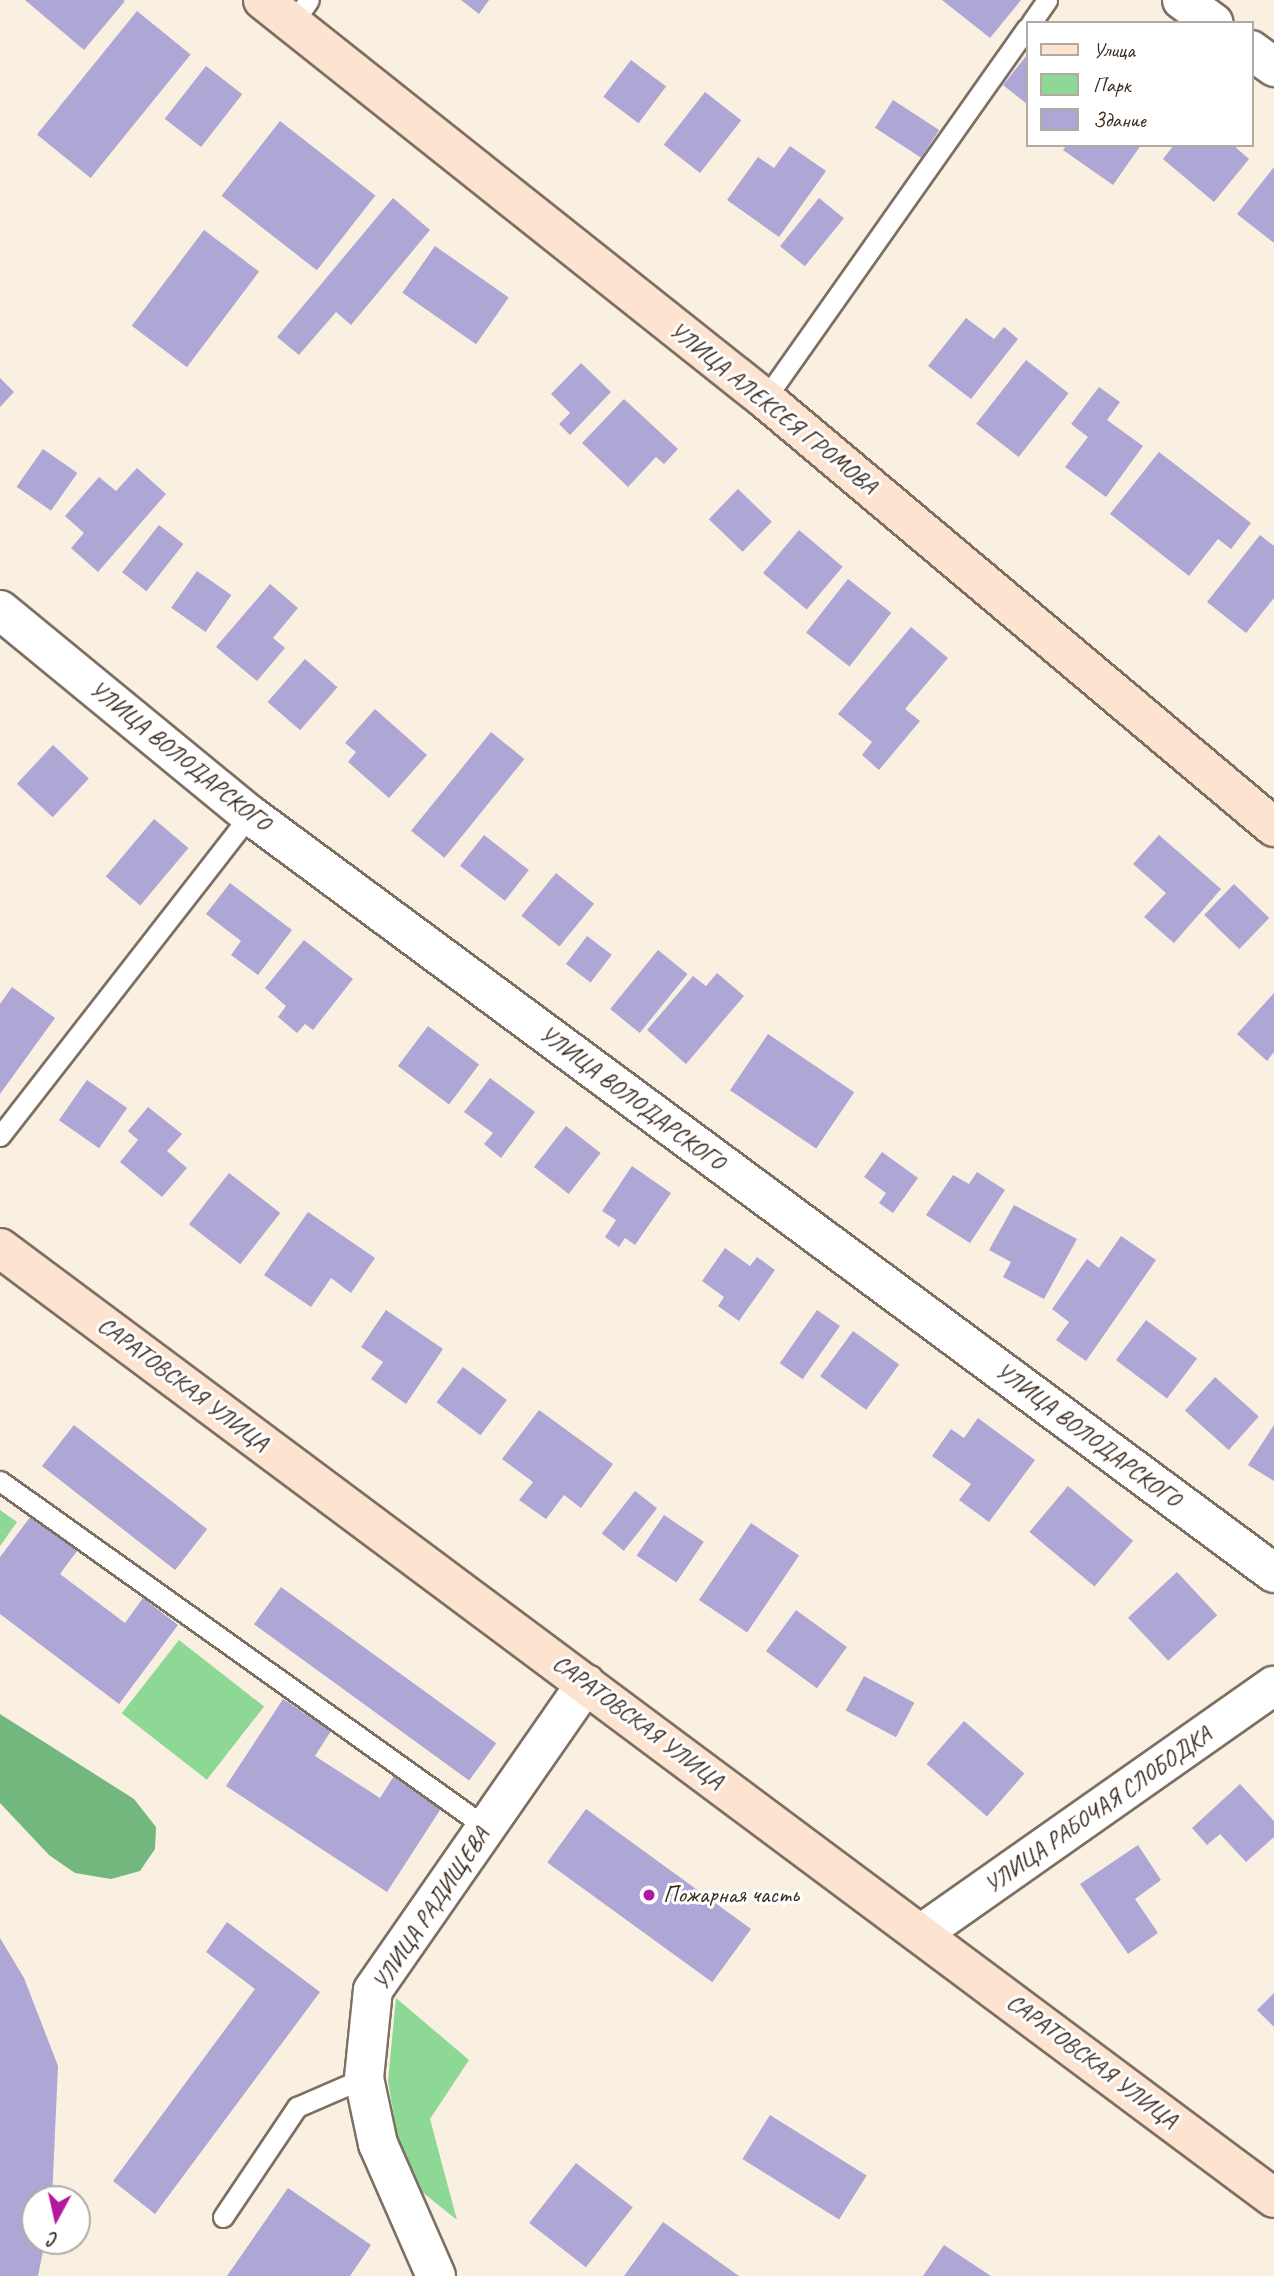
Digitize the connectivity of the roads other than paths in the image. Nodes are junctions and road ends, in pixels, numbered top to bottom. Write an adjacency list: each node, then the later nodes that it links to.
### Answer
1 (263, 0): 4 (street, УЛИЦА АЛЕКСЕЯ ГРОМОВА)
2 (1047, 0): 5 (lane)
3 (1182, 0): 6 (street)
4 (301, 12): 10 (street, УЛИЦА АЛЕКСЕЯ ГРОМОВА)
5 (1032, 21)
6 (1210, 21)
7 (1026, 30): 10 (lane)
8 (1253, 51): 9 (street)
9 (1274, 67)
10 (765, 399): 13 (street, УЛИЦА АЛЕКСЕЯ ГРОМОВА)
11 (0, 610): 12 (street, УЛИЦА ВОЛОДАРСКОГО)
12 (250, 815): 14 (lane); 17 (street, УЛИЦА ВОЛОДАРСКОГО)
13 (1274, 827)
14 (0, 1136)
15 (0, 1248): 18 (street, САРАТОВСКАЯ УЛИЦА)
16 (0, 1481): 20 (lane)
17 (1274, 1573)
18 (586, 1684): 20 (street, УЛИЦА РАДИЩЕВА); 21 (street, САРАТОВСКАЯ УЛИЦА)
19 (1274, 1686): 21 (street, УЛИЦА РАБОЧАЯ СЛОБОДКА)
20 (487, 1828): 22 (street, УЛИЦА РАДИЩЕВА)
21 (922, 1933): 23 (street, САРАТОВСКАЯ УЛИЦА)
22 (364, 2078): 24 (lane); 25 (street, УЛИЦА РАДИЩЕВА)
23 (1274, 2198)
24 (223, 2217)
25 (436, 2276)

